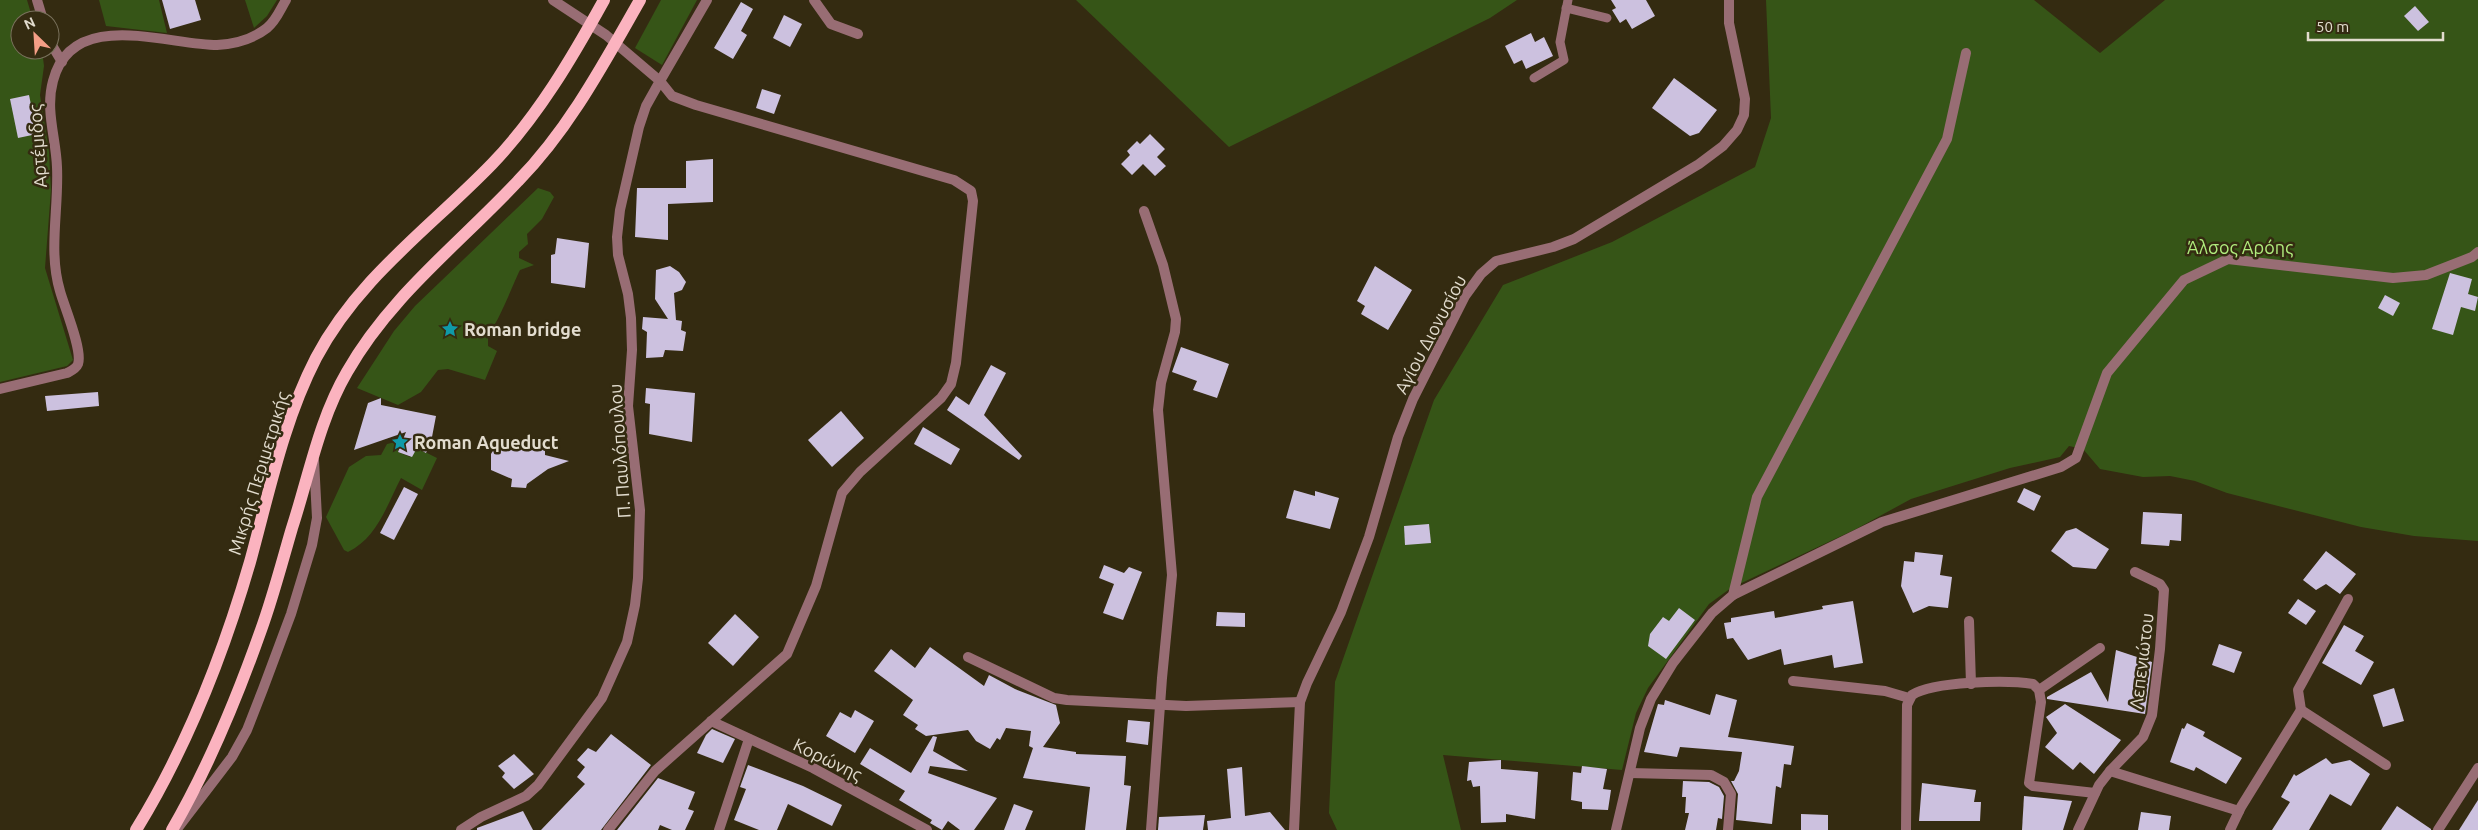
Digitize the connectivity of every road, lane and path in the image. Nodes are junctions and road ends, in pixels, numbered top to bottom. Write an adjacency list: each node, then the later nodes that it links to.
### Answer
1 (286, 0): 13 (street, Αρτέμιδος)
2 (604, 0): 41 (main road, Μικρής Περιμετρικής)
3 (640, 0): 19 (main road)
4 (707, 0): 15 (street, Π. Παυλόπουλου)
5 (814, 0): 10 (street)
6 (1729, 0): 30 (street, Αγίου Διονυσίου)
7 (555, 2): 15 (street)
8 (1567, 4): 9 (lane); 14 (lane)
9 (1607, 18)
10 (858, 34)
11 (1966, 53): 21 (street)
12 (60, 59): 13 (street)
13 (62, 62): 18 (street, Αρτέμιδος)
14 (1534, 78)
15 (660, 81): 33 (street); 44 (street, Π. Παυλόπουλου)
16 (1144, 211): 31 (street)
17 (2478, 252): 21 (street)
18 (0, 389)
19 (314, 457): 42 (main road); 43 (street)
20 (2135, 572): 37 (street, Λεπενιώτου)
21 (1733, 595): 38 (street)
22 (2348, 599): 32 (street)
23 (1969, 622): 27 (street)
24 (2100, 648): 28 (street)
25 (968, 657): 31 (street)
26 (1793, 681): 29 (street)
27 (1970, 684): 28 (street); 29 (street)
28 (2039, 690): 39 (street)
29 (1909, 698): 52 (street)
30 (1300, 702): 31 (street); 49 (street, Αγίου Διονυσίου)
31 (1160, 706): 48 (street)
32 (2301, 710): 35 (street); 40 (street)
33 (711, 721): 34 (street, Κορώνης); 45 (street)
34 (749, 738): 46 (street); 47 (street, Κορώνης)
35 (2386, 765)
36 (2478, 768): 55 (street)
37 (2110, 771): 39 (street); 40 (street)
38 (1630, 773): 50 (street); 51 (street)
39 (2096, 793): 53 (street)
40 (2239, 811): 54 (street)
41 (136, 830)
42 (172, 830)
43 (176, 830)
44 (461, 830)
45 (608, 830)
46 (719, 830)
47 (927, 830)
48 (1152, 830)
49 (1294, 830)
50 (1616, 830)
51 (1728, 830)
52 (1906, 830)
53 (2078, 830)
54 (2230, 830)
55 (2438, 830)

